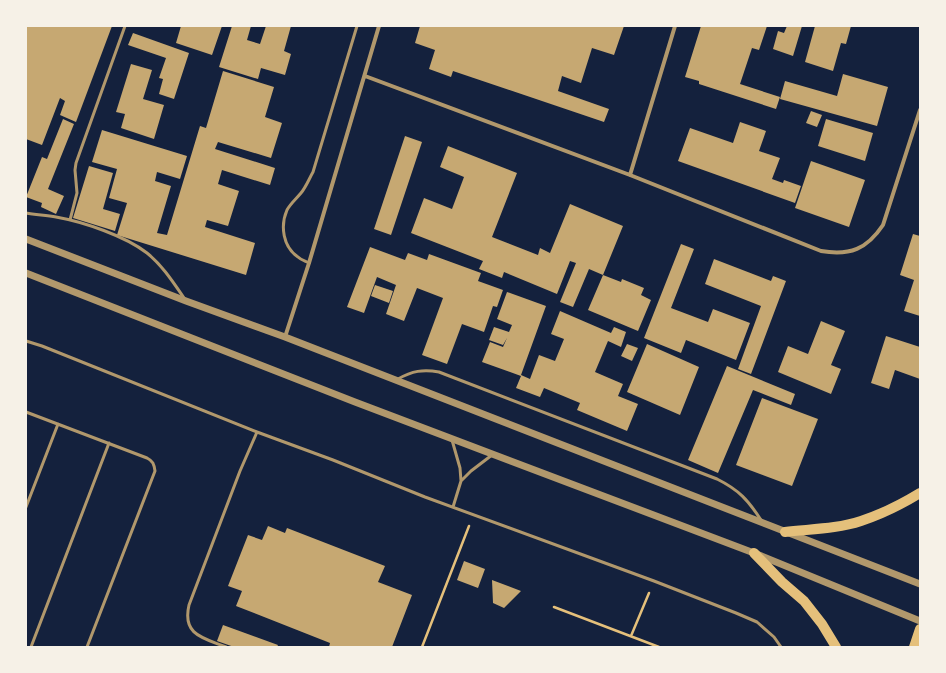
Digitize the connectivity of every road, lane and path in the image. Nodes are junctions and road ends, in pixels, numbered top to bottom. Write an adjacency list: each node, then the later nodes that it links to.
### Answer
1 (125, 26): 9 (lane)
2 (357, 26): 11 (lane)
3 (379, 26): 5 (street)
4 (675, 26): 7 (street)
5 (365, 76): 7 (street); 11 (street)
6 (920, 110): 7 (street)
7 (630, 175)
8 (26, 213): 9 (lane)
9 (70, 220): 13 (lane)
10 (26, 239): 13 (street)
11 (309, 263): 14 (street)
12 (26, 273): 20 (street)
13 (186, 301): 14 (street)
14 (285, 337): 16 (street)
15 (26, 341): 19 (lane)
16 (396, 381): 28 (street); 28 (lane)
17 (26, 412): 18 (lane)
18 (58, 424): 21 (lane); 25 (lane)
19 (257, 432): 26 (lane); 39 (lane)
20 (452, 438): 22 (street); 23 (lane)
21 (109, 443): 37 (lane); 38 (lane)
22 (494, 454): 23 (lane); 30 (street)
23 (461, 481): 26 (lane)
24 (920, 493): 29 (main road)
25 (26, 507)
26 (453, 507): 27 (lane)
27 (473, 514): 31 (lane); 40 (path)
28 (763, 523): 29 (street)
29 (785, 532): 32 (street)
30 (754, 553): 34 (street); 43 (main road)
31 (654, 581): 36 (path); 42 (lane)
32 (920, 584)
33 (554, 607): 36 (path)
34 (920, 621)
35 (920, 629): 44 (main road)
36 (631, 636): 41 (path)
37 (31, 647)
38 (86, 647)
39 (226, 647)
40 (422, 647)
41 (659, 647)
42 (781, 647)
43 (836, 647)
44 (914, 647)

